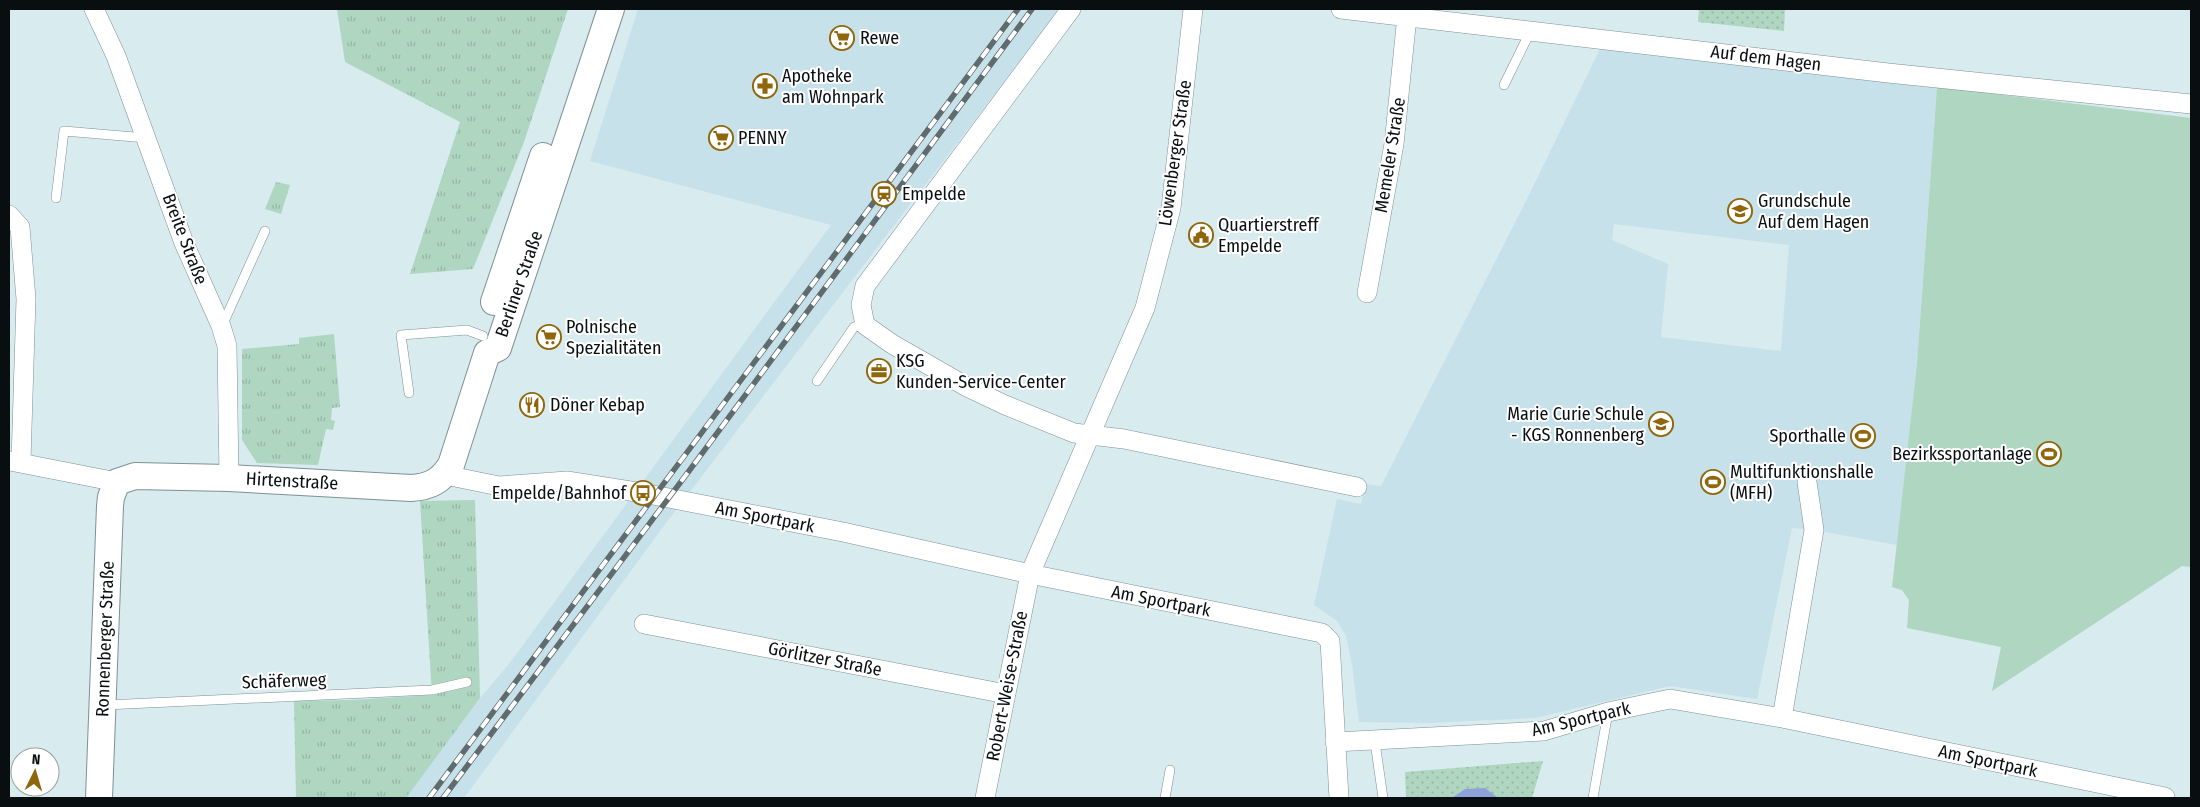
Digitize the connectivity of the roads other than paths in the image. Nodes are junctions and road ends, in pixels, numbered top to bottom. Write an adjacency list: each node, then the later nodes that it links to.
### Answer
1 (94, 9): 12 (street, Breite Straße)
2 (592, 9): 19 (street, Berliner Straße)
3 (611, 9): 19 (street, Berliner Straße)
4 (1071, 9): 17 (street)
5 (1193, 9): 22 (street, Löwenberger Straße)
6 (1341, 9): 7 (street, Auf dem Hagen)
7 (1380, 11): 8 (street, Auf dem Hagen)
8 (1407, 16): 9 (street, Auf dem Hagen); 16 (street, Memeler Straße)
9 (1531, 30): 10 (lane); 11 (street, Auf dem Hagen)
10 (1504, 85)
11 (2191, 104)
12 (148, 138): 13 (lane); 18 (street, Breite Straße)
13 (56, 198)
14 (9, 215): 23 (street)
15 (265, 231): 18 (lane)
16 (1367, 293)
17 (865, 325): 20 (lane); 22 (street)
18 (221, 326): 25 (street, Breite Straße)
19 (485, 344): 21 (lane); 24 (street)
20 (817, 381)
21 (408, 393)
22 (1091, 435): 28 (street); 29 (street, Löwenberger Straße)
23 (15, 461): 26 (street, Hirtenstraße)
24 (445, 475): 25 (street, Hirtenstraße); 29 (street, Am Sportpark)
25 (229, 478): 26 (street, Hirtenstraße)
26 (117, 482): 33 (street, Ronnenberger Straße)
27 (1807, 482): 35 (street)
28 (1357, 487)
29 (1030, 574): 32 (street, Robert-Weise-Straße); 36 (street, Am Sportpark)
30 (644, 624): 32 (street, Görlitzer Straße)
31 (467, 682): 33 (lane, Schäferweg)
32 (1006, 694): 40 (street, Robert-Weise-Straße)
33 (102, 705): 39 (street, Ronnenberger Straße)
34 (1608, 712): 35 (street, Am Sportpark); 37 (street, Am Sportpark); 44 (lane)
35 (1782, 718): 45 (street, Am Sportpark)
36 (1335, 742): 37 (street, Am Sportpark); 42 (street)
37 (1375, 742): 43 (lane)
38 (1170, 770): 41 (lane)
39 (99, 798)
40 (985, 798)
41 (1164, 798)
42 (1339, 798)
43 (1382, 798)
44 (1594, 798)
45 (2168, 798)

